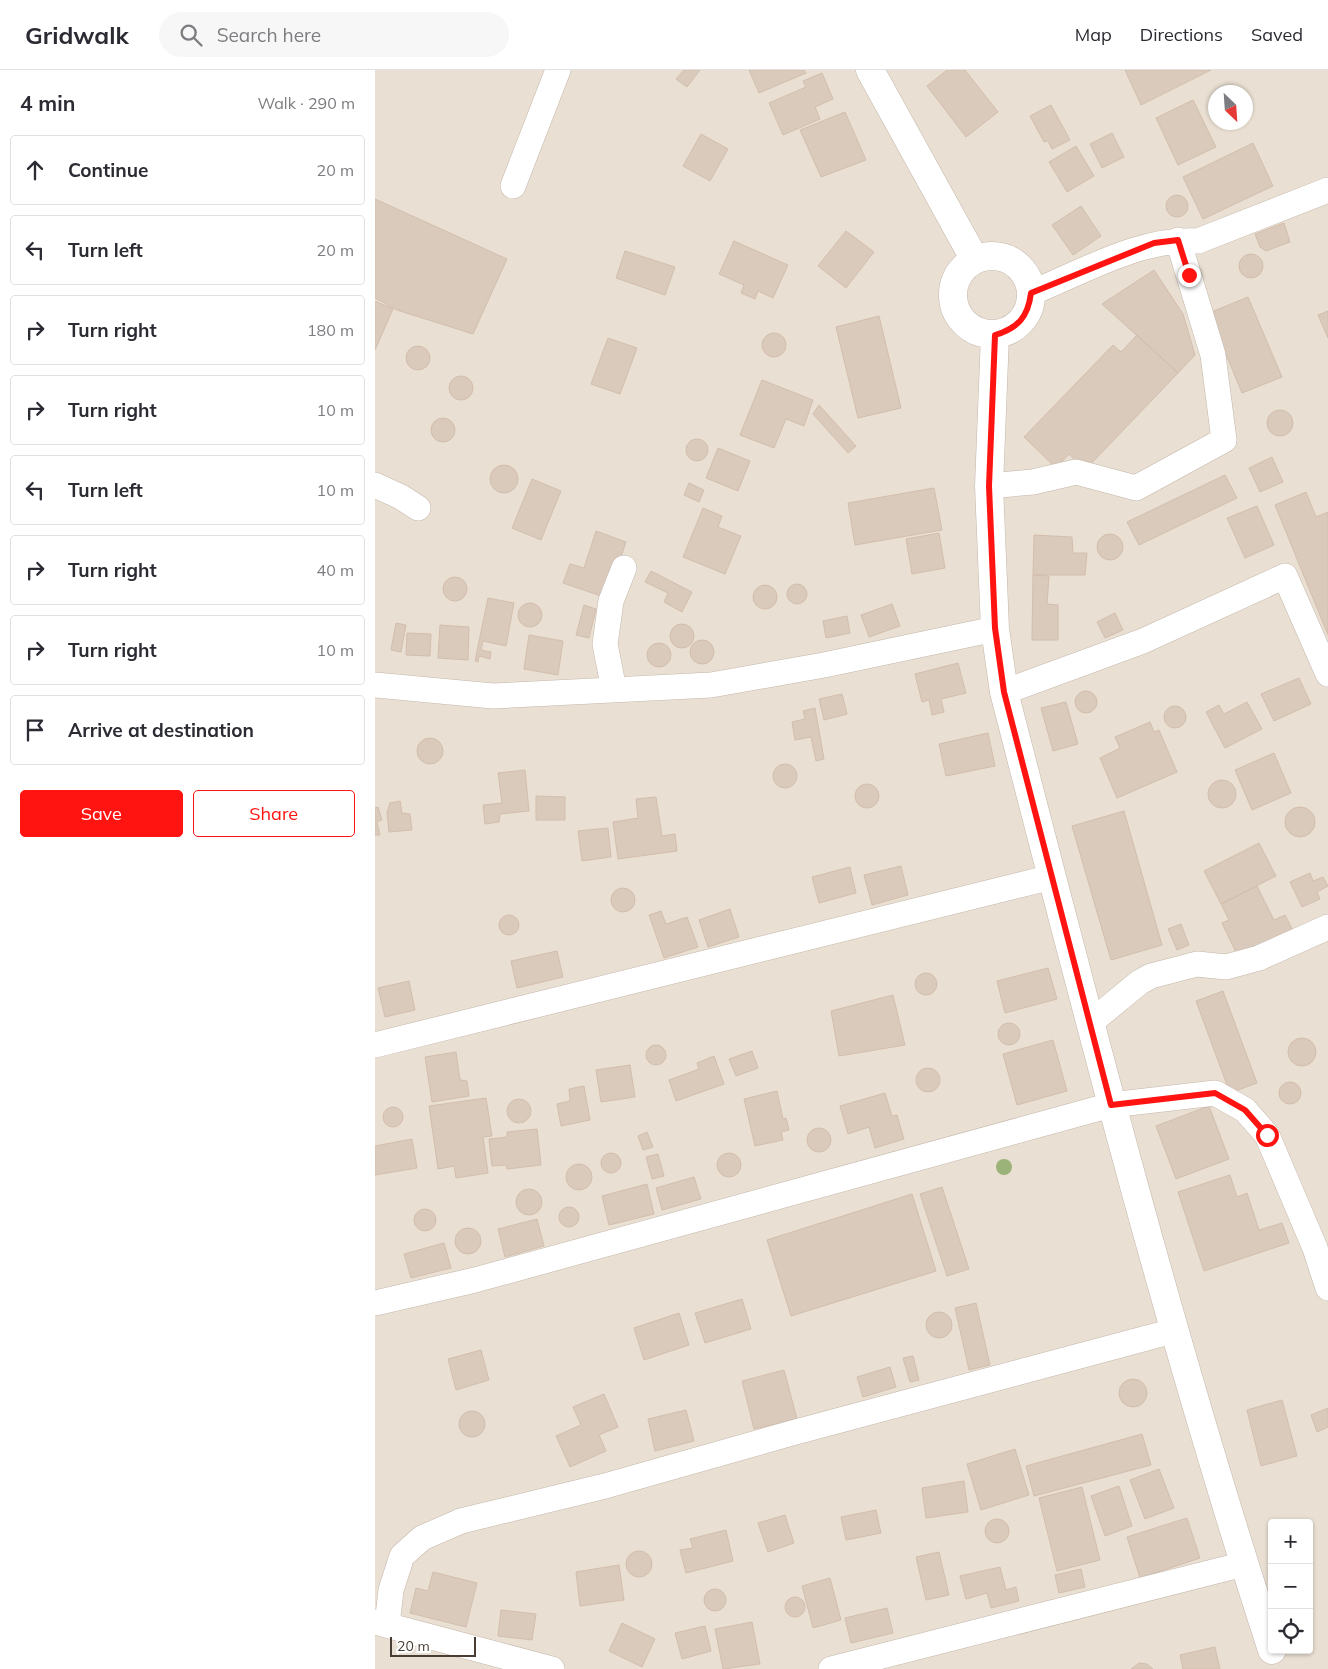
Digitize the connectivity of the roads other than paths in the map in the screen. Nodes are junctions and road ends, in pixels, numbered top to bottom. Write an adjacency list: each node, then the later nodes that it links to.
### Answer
1 (558, 70): 3 (street)
2 (870, 70): 6 (street)
3 (513, 186)
4 (1328, 190): 5 (street)
5 (1178, 240): 7 (street); 10 (street)
6 (975, 260): 7 (street); 8 (street)
7 (1031, 293): 8 (street)
8 (995, 335): 10 (street)
9 (375, 485): 11 (street)
10 (989, 486): 13 (street)
11 (418, 508)
12 (624, 568): 16 (street)
13 (995, 628): 16 (street); 17 (street)
14 (1328, 674): 17 (street)
15 (375, 685): 16 (street)
16 (614, 690)
17 (1004, 692): 18 (street)
18 (1052, 877): 20 (street); 21 (street)
19 (1328, 927): 20 (street)
20 (1090, 1023): 22 (street)
21 (375, 1045)
22 (1111, 1105): 23 (street); 24 (street); 25 (street)
23 (1328, 1288)
24 (375, 1303)
25 (1173, 1331): 26 (street); 27 (street)
26 (1244, 1564): 28 (street); 31 (street)
27 (381, 1624): 30 (street)
28 (1268, 1638)
29 (1273, 1654): 32 (street)
30 (552, 1669)
31 (831, 1669)
32 (1278, 1669)

